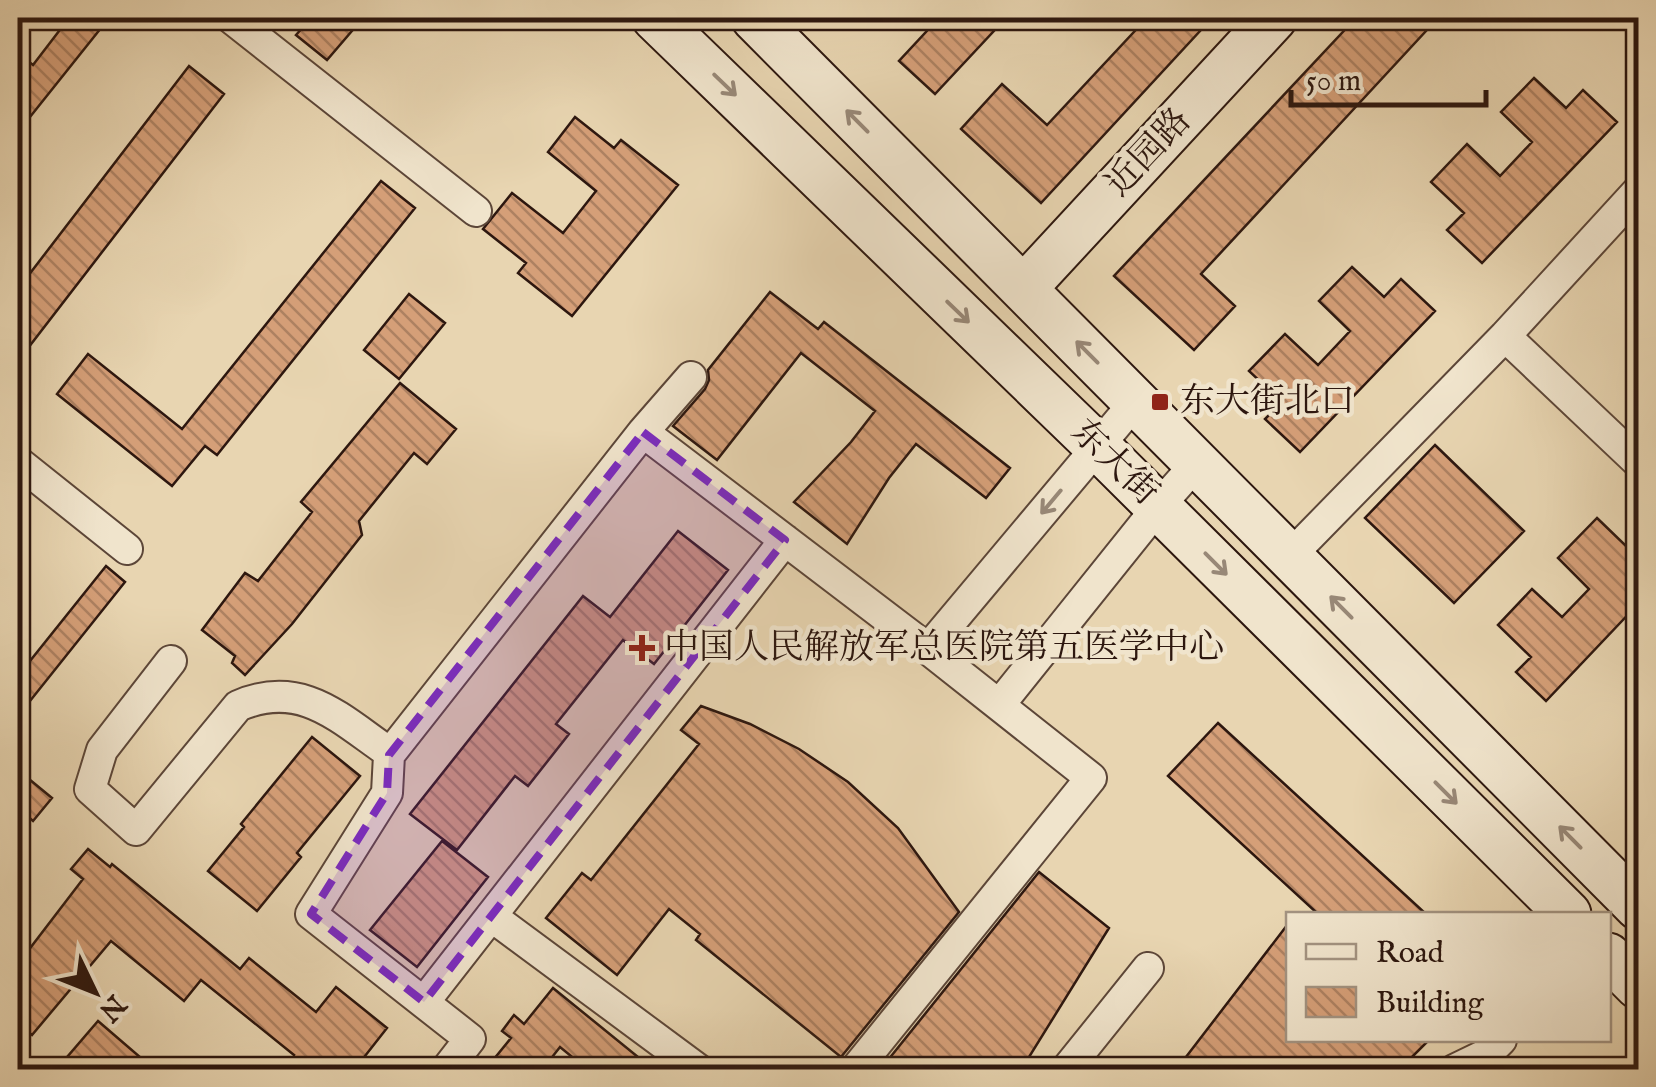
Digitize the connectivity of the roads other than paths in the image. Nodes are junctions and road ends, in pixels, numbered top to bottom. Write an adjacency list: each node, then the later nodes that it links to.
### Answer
1 (232, 18): 6 (street)
2 (655, 18): 12 (main road, 东大街, one-way to 12)
3 (754, 18): 7 (main road, 东大街, one-way to 3)
4 (1274, 18): 7 (main road, 近园路)
5 (1638, 190): 8 (street)
6 (476, 211)
7 (1024, 288): 10 (main road, 东大街, one-way to 7)
8 (1505, 336): 14 (street); 19 (street)
9 (691, 377): 11 (street)
10 (1136, 401): 12 (street); 15 (main road, 东大街)
11 (643, 432): 17 (street); 23 (street)
12 (1097, 446): 16 (main road, 东大街); 20 (street, one-way to 20)
13 (18, 462): 18 (street)
14 (1638, 462)
15 (1197, 463): 16 (street); 19 (main road, 东大街)
16 (1158, 506): 22 (street); 25 (main road, 东大街, one-way to 25)
17 (784, 540): 20 (street); 26 (street)
18 (127, 549)
19 (1290, 556): 24 (main road, 东大街, one-way to 19)
20 (928, 649): 22 (street)
21 (171, 661): 23 (street)
22 (1000, 704): 35 (street)
23 (390, 753): 30 (street)
24 (1638, 906)
25 (1566, 912)
26 (491, 916): 30 (street); 34 (street)
27 (1611, 959): 29 (main road)
28 (1148, 968): 36 (street)
29 (1638, 986)
30 (424, 1002): 33 (street)
31 (1498, 1042): 37 (street)
32 (1517, 1042): 38 (street)
33 (446, 1070)
34 (699, 1070)
35 (855, 1070)
36 (1066, 1070)
37 (1454, 1070)
38 (1490, 1070)

